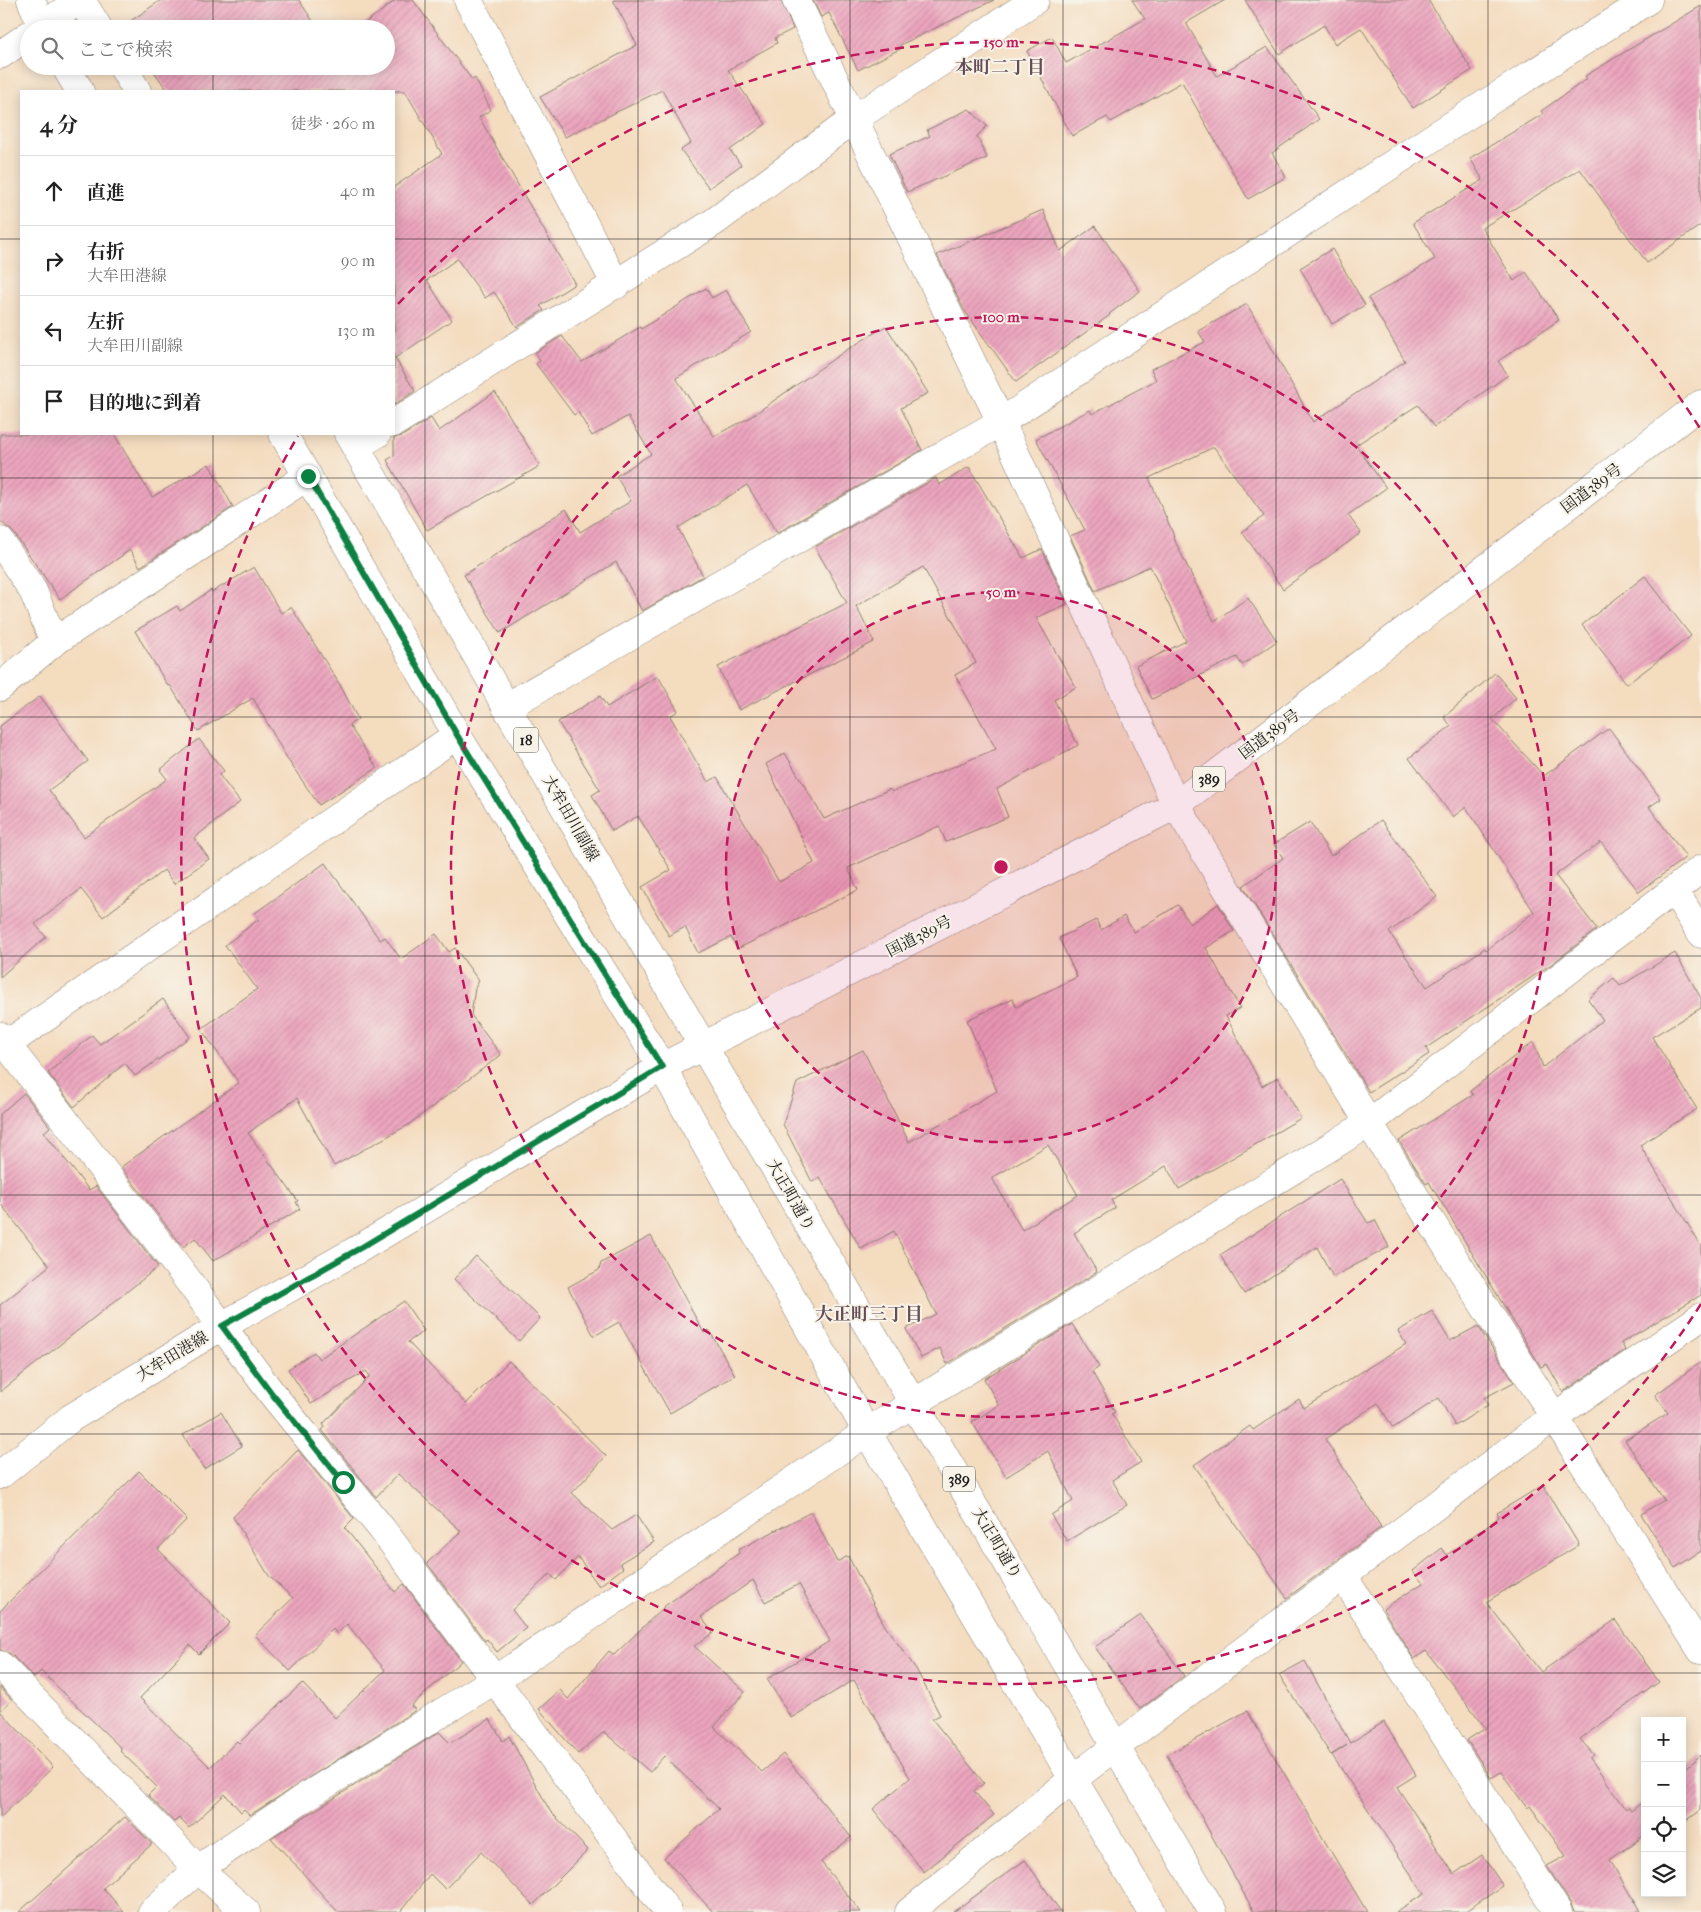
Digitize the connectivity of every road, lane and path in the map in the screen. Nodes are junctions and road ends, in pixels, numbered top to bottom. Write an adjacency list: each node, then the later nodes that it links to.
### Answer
1 (32, 0): 7 (main road)
2 (80, 0): 8 (main road); 9 (main road)
3 (468, 0): 17 (main road)
4 (796, 0): 16 (main road)
5 (1035, 0): 16 (main road)
6 (1648, 0): 20 (main road)
7 (36, 20)
8 (51, 20)
9 (93, 20)
10 (20, 41): 11 (main road)
11 (0, 55)
12 (70, 75): 14 (main road)
13 (127, 75): 15 (main road)
14 (79, 90)
15 (136, 90)
16 (854, 119): 17 (main road); 20 (main road)
17 (616, 285): 19 (main road)
18 (1701, 404): 29 (main road, 国道389号 / 389)
19 (395, 422)
20 (1000, 422): 27 (main road); 29 (main road)
21 (284, 435): 23 (main road)
22 (360, 438): 27 (main road, 大牟田川副線 / 18)
23 (308, 476): 25 (main road); 28 (main road)
24 (0, 541): 25 (main road)
25 (54, 642): 26 (main road)
26 (0, 687)
27 (506, 707): 34 (main road, 大牟田川副線 / 18)
28 (457, 735): 33 (main road); 35 (main road)
29 (1176, 805): 34 (main road, 国道389号 / 389); 36 (main road)
30 (1701, 870): 31 (main road)
31 (1674, 890): 32 (main road); 36 (main road)
32 (1701, 934)
33 (3, 1040): 38 (main road)
34 (704, 1046): 35 (main road, 国道389号 / 389); 39 (main road, 大正町通り / 389)
35 (662, 1067): 38 (main road, 大牟田港線); 41 (main road)
36 (1369, 1122): 39 (main road); 40 (main road)
37 (1701, 1317): 40 (main road)
38 (222, 1326): 42 (main road, 大牟田港線); 46 (main road)
39 (914, 1404): 41 (main road); 47 (main road, 大正町通り / 389)
40 (1555, 1416): 43 (main road); 44 (main road)
41 (867, 1432): 46 (main road); 48 (main road)
42 (0, 1475)
43 (1343, 1576): 47 (main road); 56 (main road)
44 (1701, 1650)
45 (0, 1665): 49 (main road)
46 (496, 1679): 49 (main road); 52 (main road)
47 (1117, 1746): 48 (main road); 55 (main road, 大正町通り / 389)
48 (1072, 1779): 53 (main road); 54 (main road)
49 (198, 1869): 50 (main road); 51 (main road)
50 (152, 1912)
51 (246, 1912)
52 (668, 1912)
53 (909, 1912)
54 (1152, 1912)
55 (1213, 1912)
56 (1558, 1912)

